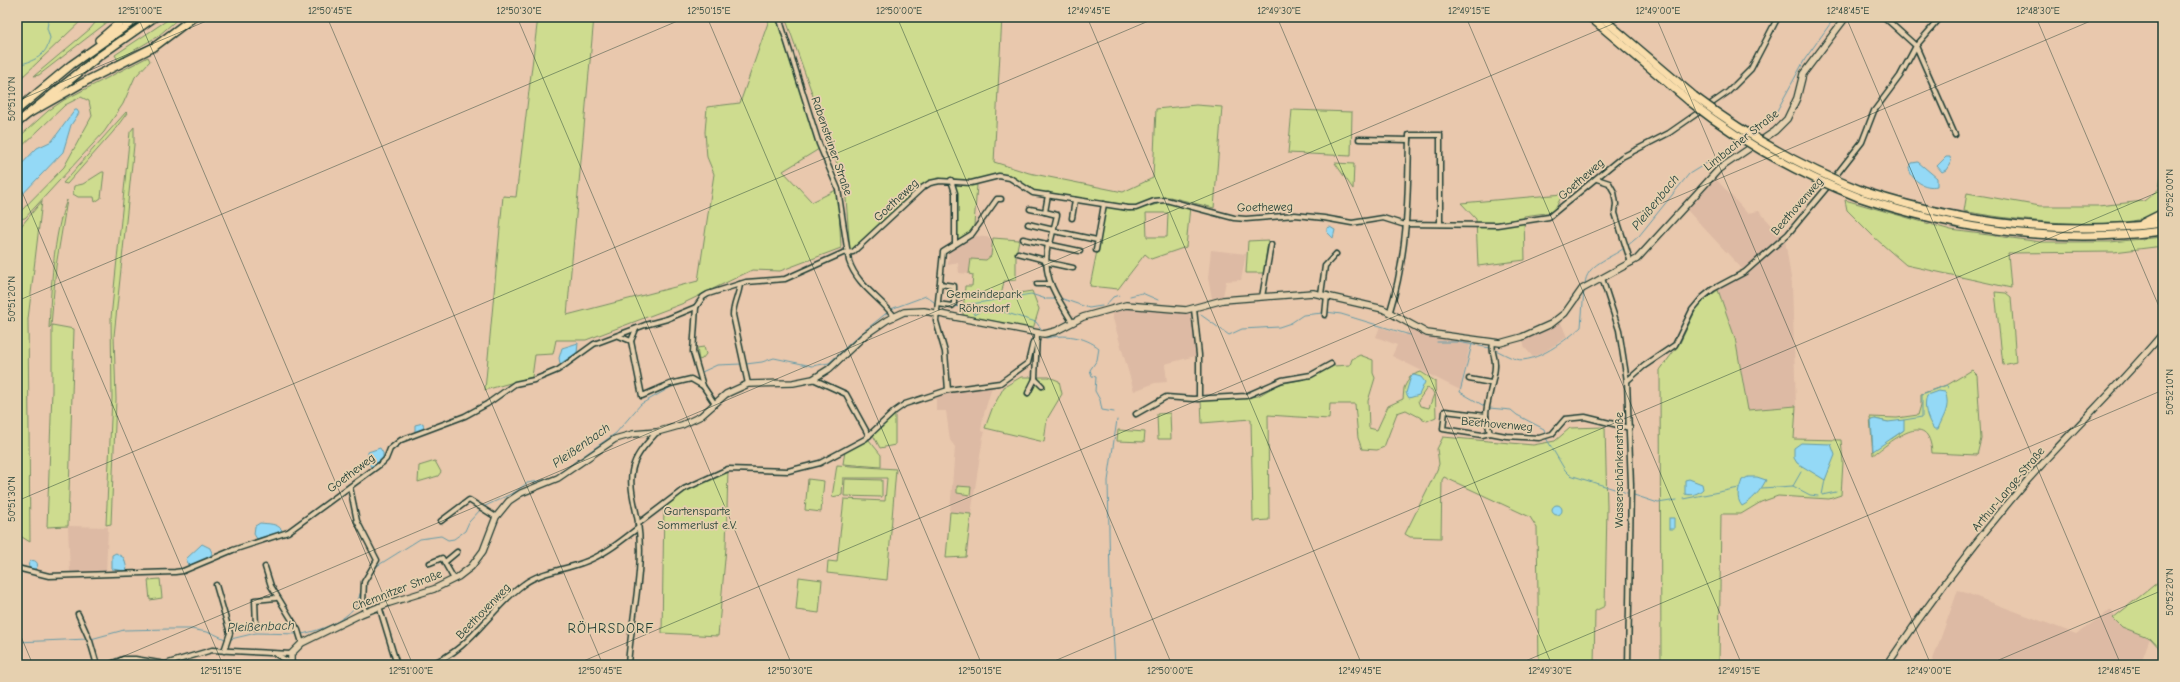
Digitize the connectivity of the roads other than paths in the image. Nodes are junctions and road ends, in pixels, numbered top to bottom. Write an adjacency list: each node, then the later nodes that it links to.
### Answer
1 (126, 17): 13 (highway)
2 (139, 17): 13 (highway)
3 (155, 17): 16 (highway)
4 (194, 17): 16 (highway)
5 (779, 17): 46 (street, Rabensteiner Straße)
6 (1590, 17): 14 (highway)
7 (1601, 17): 14 (highway)
8 (1778, 17): 21 (street, Goetheweg)
9 (1846, 17): 50 (street, Limbacher Straße)
10 (1884, 17): 12 (street)
11 (1941, 17): 12 (street, Beethovenweg)
12 (1916, 46): 18 (street); 78 (street, Beethovenweg)
13 (90, 50): 15 (highway)
14 (1692, 98): 23 (highway, bridge)
15 (17, 110)
16 (28, 114): 17 (highway)
17 (17, 123)
18 (1955, 134)
19 (1359, 139): 20 (street)
20 (1409, 140): 32 (street); 35 (street)
21 (1597, 179): 35 (street, Goetheweg); 50 (street)
22 (951, 180): 24 (street, Goetheweg); 41 (street); 46 (street, Goetheweg)
23 (1860, 194): 36 (highway); 38 (highway)
24 (1048, 195): 26 (street, Goetheweg); 29 (street)
25 (1001, 199): 41 (street)
26 (1075, 200): 27 (street, Goetheweg); 31 (street)
27 (1104, 204): 32 (street, Goetheweg); 40 (street)
28 (1030, 208): 29 (street)
29 (1045, 212): 37 (street)
30 (2163, 213): 36 (highway)
31 (1072, 218)
32 (1407, 223): 35 (street, Goetheweg); 63 (street)
33 (2163, 223): 36 (highway)
34 (1028, 224): 37 (street)
35 (1440, 224)
36 (2127, 227)
37 (1054, 230): 40 (street); 42 (street)
38 (2163, 231)
39 (1023, 239): 42 (street)
40 (1096, 240): 44 (street)
41 (956, 244): 54 (street)
42 (1049, 244): 45 (street); 49 (street)
43 (1271, 245): 59 (street)
44 (1096, 250)
45 (1080, 251)
46 (848, 252): 53 (street, Goetheweg); 65 (street, Rabensteiner Straße)
47 (1018, 253): 49 (street)
48 (1336, 254): 57 (street)
49 (1045, 261): 51 (street); 56 (street)
50 (1631, 264): 52 (street, Limbacher Straße)
51 (1073, 268)
52 (1602, 278): 73 (street, Limbacher Straße); 78 (street, Wasserschänkenstraße)
53 (740, 284): 61 (street, Goetheweg); 80 (street)
54 (940, 284): 60 (street); 60 (street)
55 (1037, 284): 56 (street)
56 (1051, 284): 67 (street)
57 (1320, 294): 58 (street, Limbacher Straße); 59 (street, Limbacher Straße)
58 (1327, 295): 63 (street, Limbacher Straße); 64 (street)
59 (1262, 297): 62 (street, Limbacher Straße)
60 (938, 304): 66 (street)
61 (696, 307): 68 (street, Goetheweg); 81 (street)
62 (1194, 309): 67 (street, Limbacher Straße); 85 (street)
63 (1390, 311): 73 (street, Limbacher Straße)
64 (1325, 312)
65 (891, 313): 66 (street, Chemnitzer Straße); 75 (street, Chemnitzer Straße)
66 (937, 313): 71 (street, Limbacher Straße); 83 (street)
67 (1072, 322): 71 (street, Limbacher Straße)
68 (636, 329): 70 (street, Goetheweg); 72 (street)
69 (2163, 333): 121 (street, Arthur-Lange-Straße)
70 (619, 336): 72 (street); 93 (street, Goetheweg)
71 (1037, 337): 76 (street); 83 (street, Beethovenweg)
72 (631, 341): 81 (street)
73 (1492, 347): 79 (street)
74 (1331, 364): 85 (street)
75 (813, 379): 80 (street, Chemnitzer Straße); 92 (street)
76 (1035, 379): 82 (street); 84 (street)
77 (1469, 379): 79 (street)
78 (1627, 381): 89 (street, Wasserschänkenstraße)
79 (1491, 383): 88 (street)
80 (748, 384): 86 (street, Chemnitzer Straße)
81 (703, 386): 86 (street)
82 (1042, 386)
83 (948, 390): 92 (street, Beethovenweg)
84 (1028, 393)
85 (1199, 399): 87 (street)
86 (715, 404): 90 (street, Chemnitzer Straße)
87 (1136, 414)
88 (1486, 416): 91 (street); 91 (street, Beethovenweg)
89 (1630, 428): 91 (street, Beethovenweg); 120 (street, Wasserschänkenstraße)
90 (657, 432): 94 (street, Chemnitzer Straße); 96 (street)
91 (1490, 433)
92 (869, 436): 96 (street, Beethovenweg)
93 (350, 487): 101 (street, Goetheweg); 106 (street)
94 (496, 517): 95 (street); 102 (street, Chemnitzer Straße)
95 (441, 521)
96 (638, 526): 118 (street, Beethovenweg); 119 (street)
97 (457, 552): 98 (street)
98 (444, 562): 99 (street); 102 (street)
99 (430, 563)
100 (265, 566): 104 (street)
101 (17, 568)
102 (454, 579): 105 (street, Chemnitzer Straße)
103 (216, 585): 110 (street)
104 (276, 598): 108 (street); 109 (street)
105 (379, 606): 106 (street, Chemnitzer Straße); 117 (street)
106 (365, 612): 109 (street, Chemnitzer Straße)
107 (78, 614): 115 (street)
108 (256, 627)
109 (302, 644): 111 (street, Chemnitzer Straße)
110 (224, 651): 112 (street); 113 (street)
111 (292, 654): 112 (street); 114 (street)
112 (277, 655): 114 (street)
113 (166, 664): 116 (street)
114 (291, 664)
115 (97, 665)
116 (108, 665)
117 (397, 665)
118 (428, 665)
119 (628, 665)
120 (1628, 665)
121 (1887, 665)

